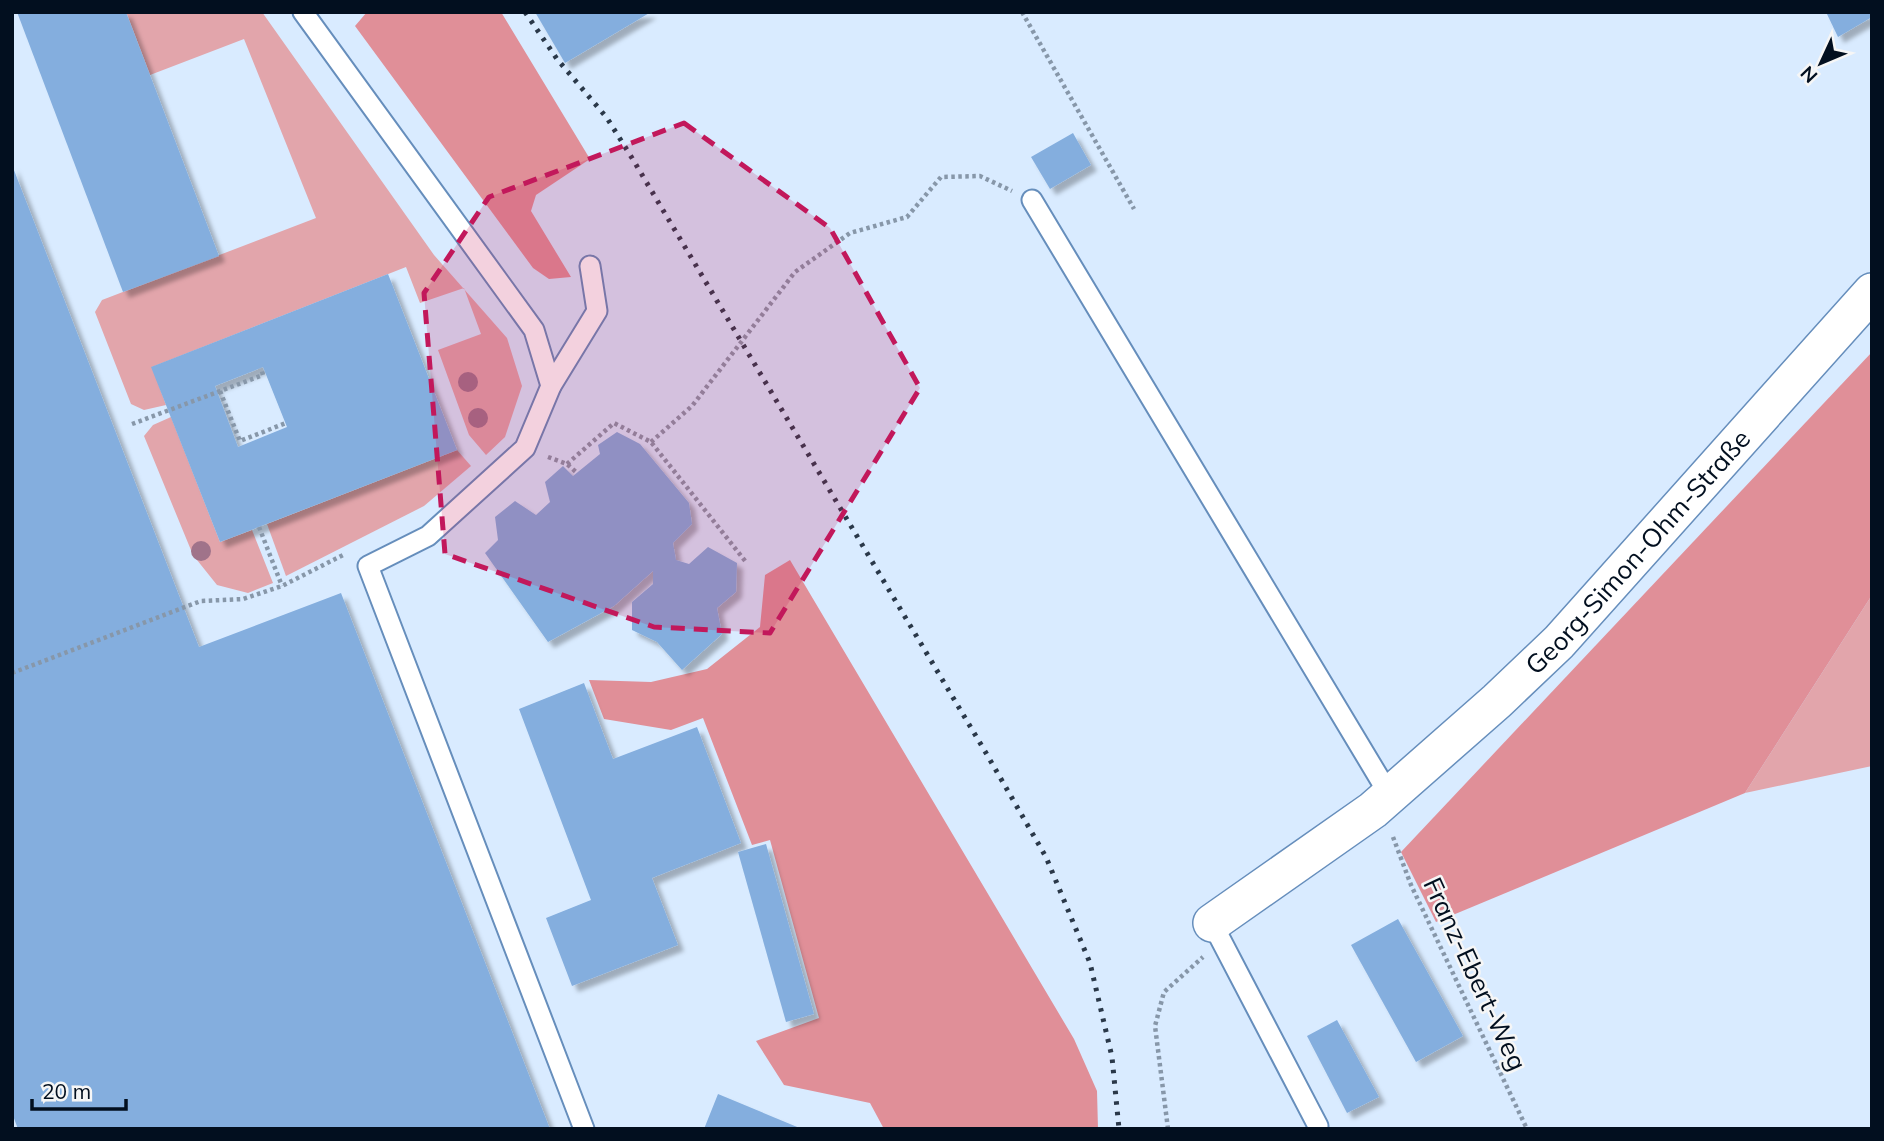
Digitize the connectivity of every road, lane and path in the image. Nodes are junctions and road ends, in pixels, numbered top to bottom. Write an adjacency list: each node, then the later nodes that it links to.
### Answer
1 (303, 12): 8 (lane)
2 (1022, 12): 4 (path)
3 (1032, 200): 12 (path); 21 (lane)
4 (1134, 209)
5 (590, 266): 8 (lane)
6 (1872, 292): 21 (street, Georg-Simon-Ohm-Straße)
7 (261, 368): 9 (path)
8 (551, 386): 13 (lane)
9 (220, 391): 10 (path); 11 (path)
10 (132, 424)
11 (284, 426)
12 (651, 442): 14 (path); 18 (path)
13 (525, 448): 14 (path); 25 (lane)
14 (568, 464): 15 (path)
15 (577, 473)
16 (259, 527): 19 (path)
17 (353, 550): 19 (path)
18 (746, 562)
19 (282, 586): 20 (path)
20 (12, 673)
21 (1390, 796): 23 (street, Georg-Simon-Ohm-Straße)
22 (1392, 834): 27 (path, Franz-Ebert-Weg)
23 (1211, 936): 24 (lane); 26 (path)
24 (1318, 1126)
25 (584, 1129)
26 (1168, 1129)
27 (1527, 1129)

